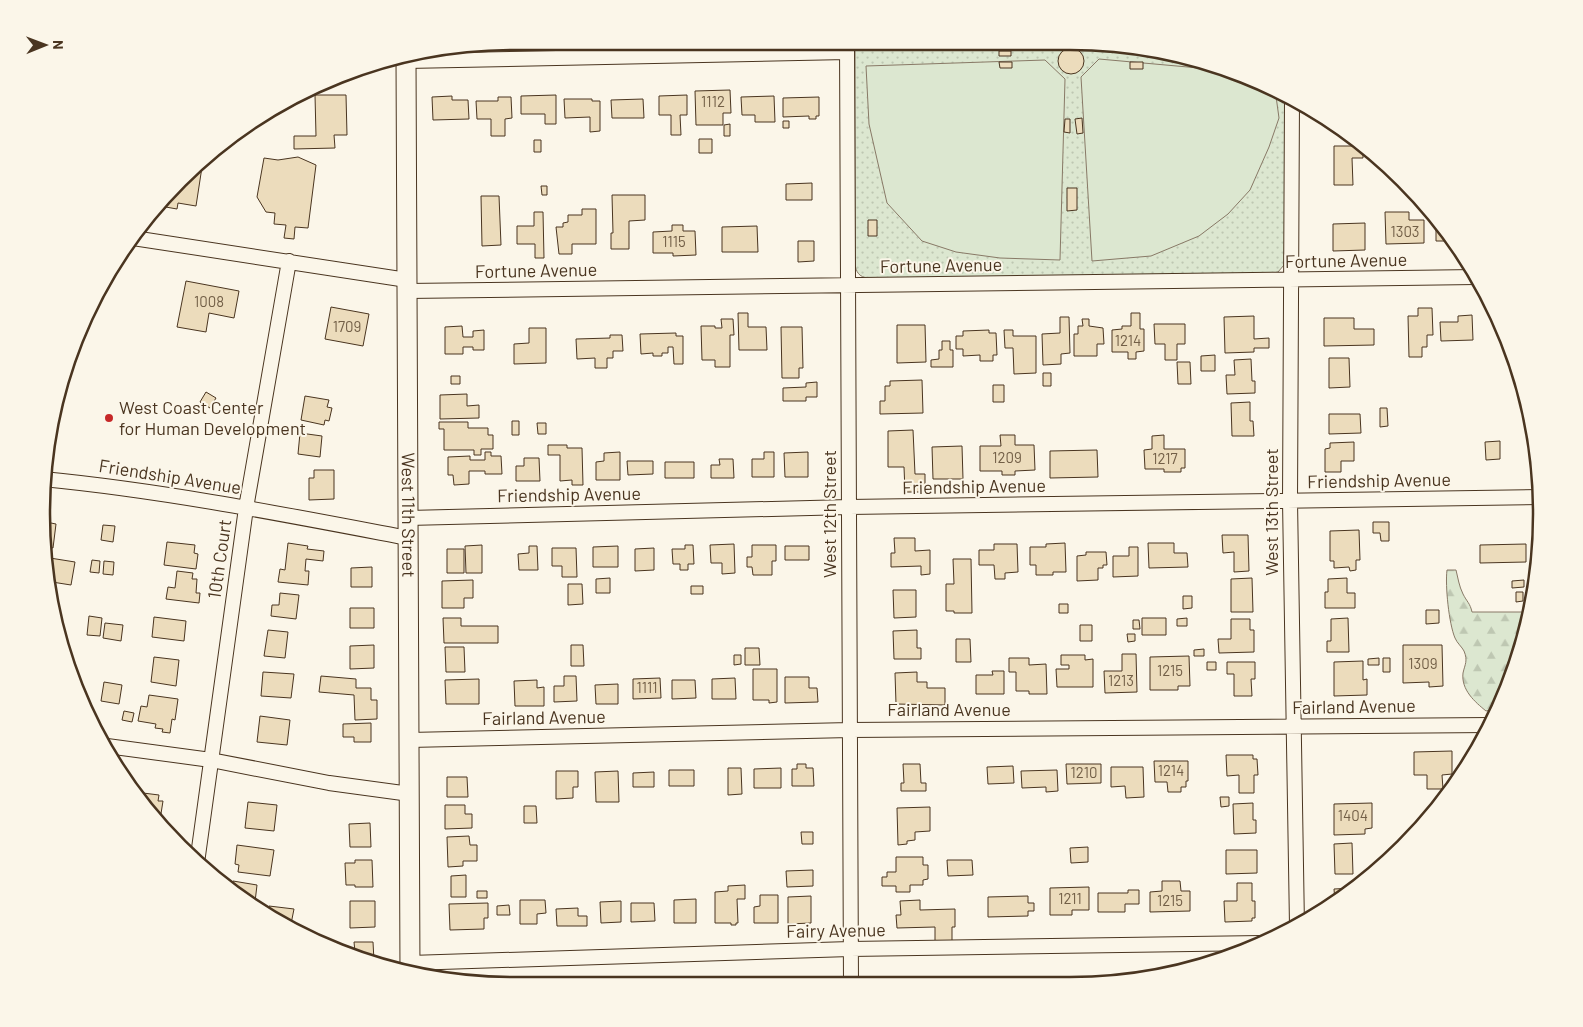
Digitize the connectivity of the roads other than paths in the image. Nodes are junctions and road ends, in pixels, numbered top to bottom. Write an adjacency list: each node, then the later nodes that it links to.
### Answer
1 (628, 50): 4 (lane)
2 (690, 50): 4 (street)
3 (847, 50): 13 (street, West 12th Street)
4 (628, 57): 5 (street)
5 (420, 60)
6 (406, 63): 12 (main road, West 11th Street)
7 (1293, 108): 11 (street, West 13th Street)
8 (140, 239): 9 (street, Fortune Avenue)
9 (289, 261): 12 (street, Fortune Avenue); 18 (street, 10th Court)
10 (1468, 277): 11 (street, Fortune Avenue)
11 (1290, 280): 13 (street, Fortune Avenue); 16 (street, West 13th Street)
12 (407, 286): 13 (street, Fortune Avenue); 19 (main road, West 11th Street)
13 (847, 286): 17 (street, West 12th Street)
14 (51, 480): 18 (street, Friendship Avenue)
15 (1532, 496): 16 (street, Friendship Avenue)
16 (1290, 501): 17 (street, Friendship Avenue); 22 (street, West 13th Street)
17 (850, 507): 19 (street, Friendship Avenue); 23 (street, West 12th Street)
18 (246, 508): 20 (street, Friendship Avenue); 26 (street, 10th Court)
19 (408, 518): 20 (main road, West 11th Street)
20 (408, 538): 24 (main road, West 11th Street)
21 (1482, 725): 22 (street, Fairland Avenue)
22 (1294, 727): 23 (street, Fairland Avenue); 29 (street, West 13th Street)
23 (850, 730): 24 (street, Fairland Avenue); 31 (street, West 12th Street)
24 (409, 740): 27 (main road, West 11th Street)
25 (113, 747): 26 (street)
26 (211, 760): 27 (street); 28 (street, 10th Court)
27 (410, 794): 32 (main road, West 11th Street)
28 (198, 853)
29 (1297, 917)
30 (1243, 943): 31 (street, Fairy Avenue)
31 (850, 949): 33 (street, Fairy Avenue); 34 (street, West 12th Street)
32 (410, 965)
33 (418, 967)
34 (851, 977)

